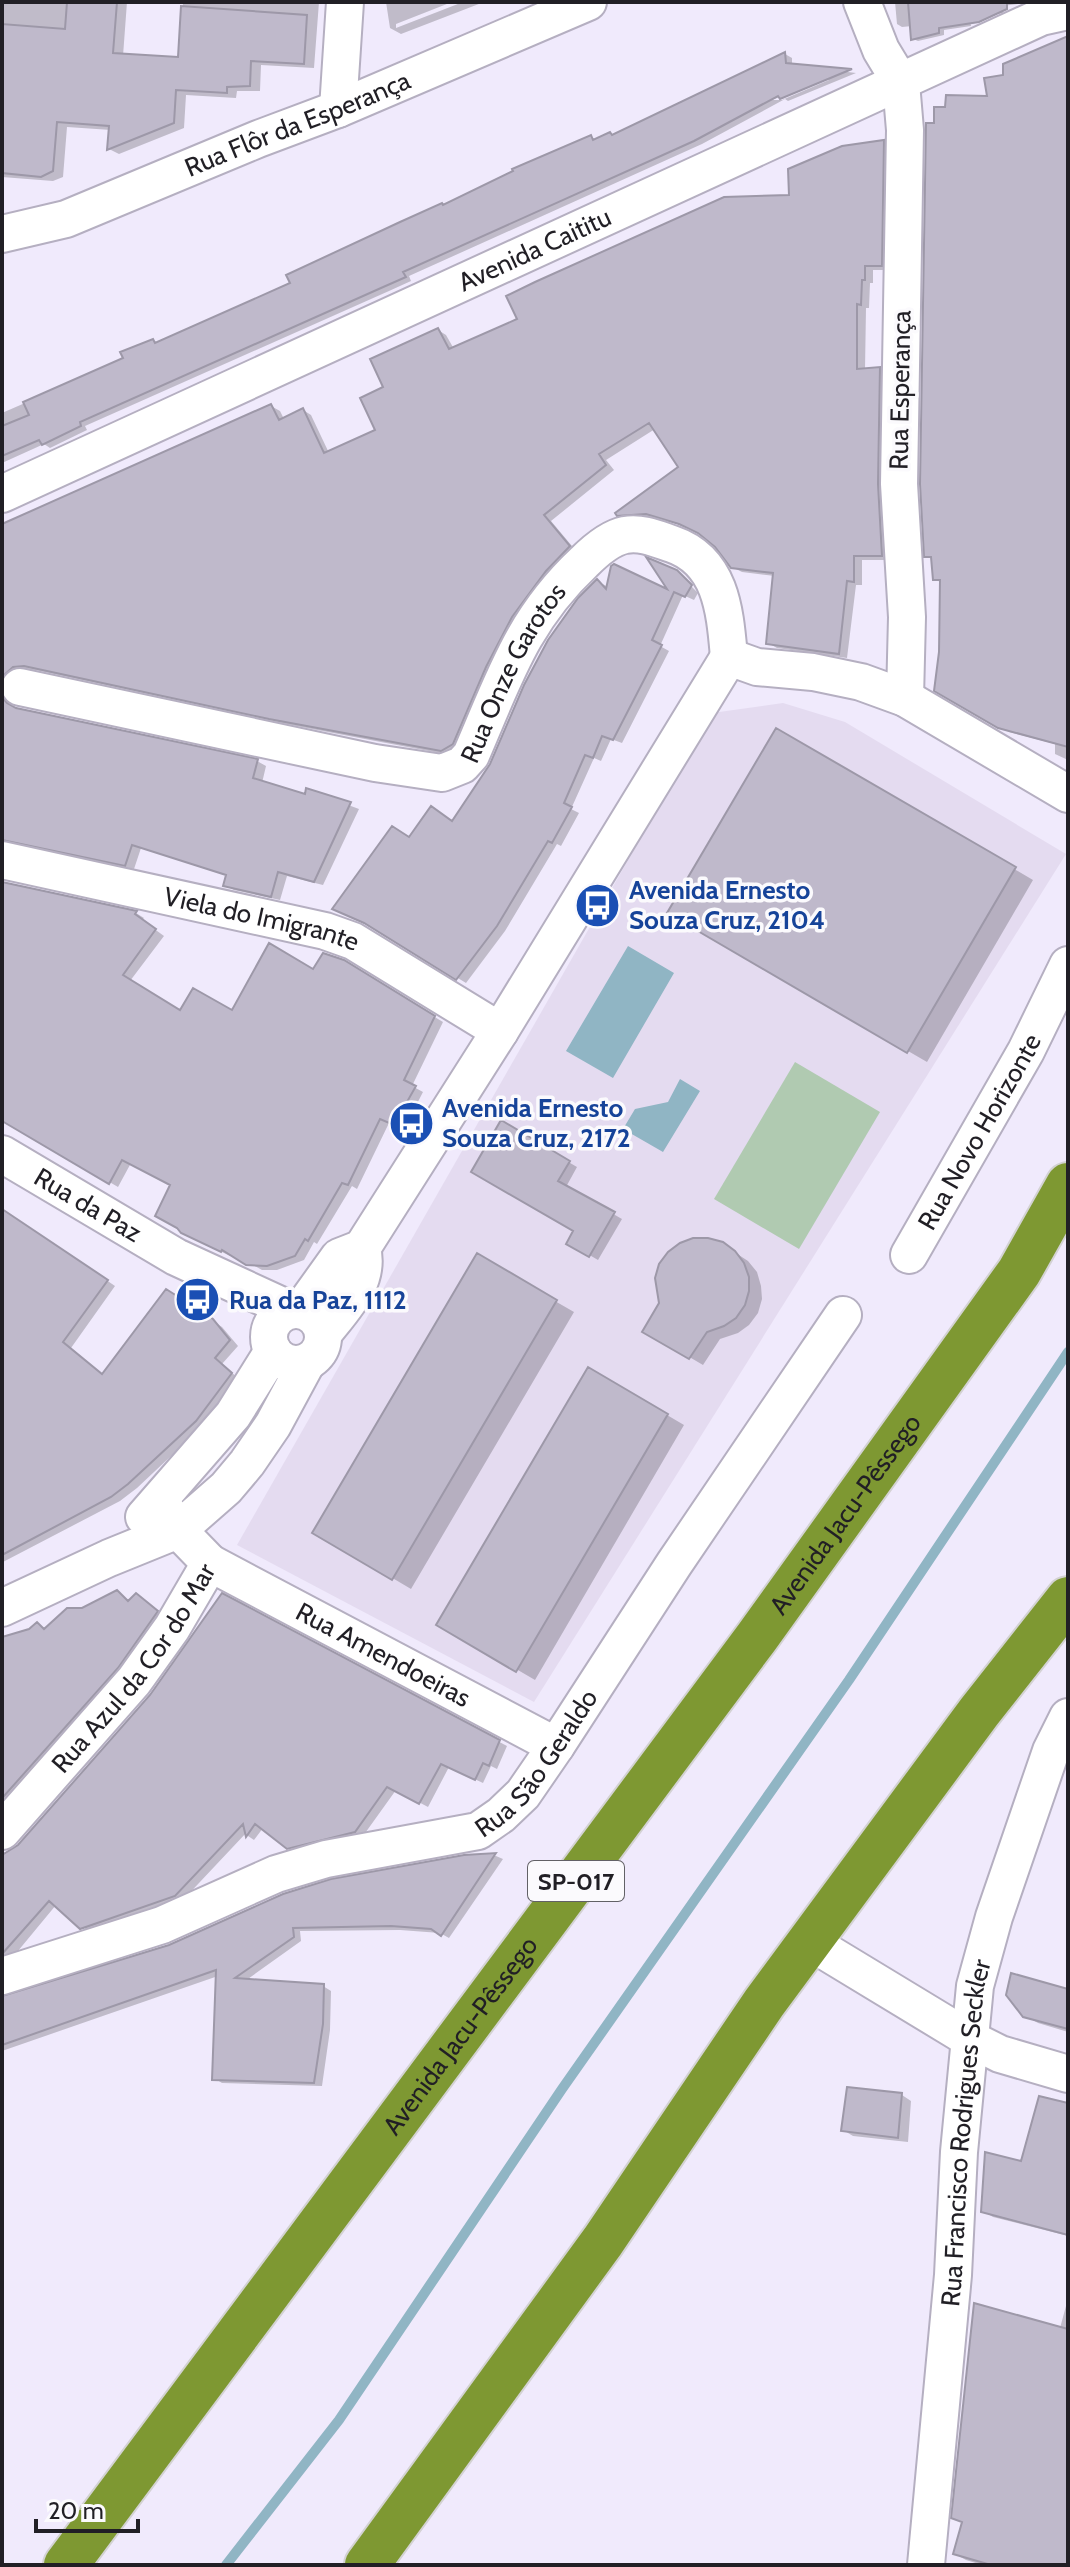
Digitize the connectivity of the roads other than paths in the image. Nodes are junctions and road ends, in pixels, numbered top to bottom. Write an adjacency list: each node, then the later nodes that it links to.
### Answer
1 (345, 2): 6 (street)
2 (588, 2): 6 (street, Rua Flôr da Esperança)
3 (862, 2): 5 (street)
4 (1068, 11): 5 (street, Avenida Caititu)
5 (901, 83): 8 (street, Avenida Caititu); 11 (street, Rua Esperança)
6 (338, 109): 7 (street, Rua Flôr da Esperança)
7 (2, 234)
8 (2, 494)
9 (729, 657): 10 (street, Rua Onze Garotos); 11 (street); 15 (street)
10 (20, 687)
11 (905, 698): 12 (street)
12 (1068, 794)
13 (2, 860): 15 (street, Viela do Imigrante)
14 (1068, 965): 18 (street, Rua Novo Horizonte)
15 (500, 1031): 20 (street)
16 (2, 1154): 20 (street, Rua da Paz)
17 (1068, 1185): 34 (highway, Avenida Jacu-Pêssego / SP-017)
18 (909, 1255)
19 (843, 1315): 28 (street, Rua São Geraldo)
20 (294, 1333): 21 (street); 22 (street)
21 (160, 1500): 22 (street, Rua Azul da Cor do Mar); 23 (street)
22 (178, 1530): 23 (street); 24 (street, Rua Azul da Cor do Mar)
23 (109, 1558): 26 (street)
24 (210, 1563): 28 (street, Rua Amendoeiras); 29 (street, Rua Azul da Cor do Mar)
25 (1068, 1599): 30 (highway)
26 (2, 1607)
27 (1068, 1717): 32 (street, Rua Francisco Rodrigues Seckler)
28 (556, 1746): 31 (street, Rua São Geraldo)
29 (2, 1831)
30 (810, 1942): 32 (street); 35 (highway)
31 (2, 1976)
32 (970, 2039): 33 (street); 36 (street, Rua Francisco Rodrigues Seckler)
33 (1068, 2074)
34 (66, 2565)
35 (367, 2565)
36 (926, 2565)

